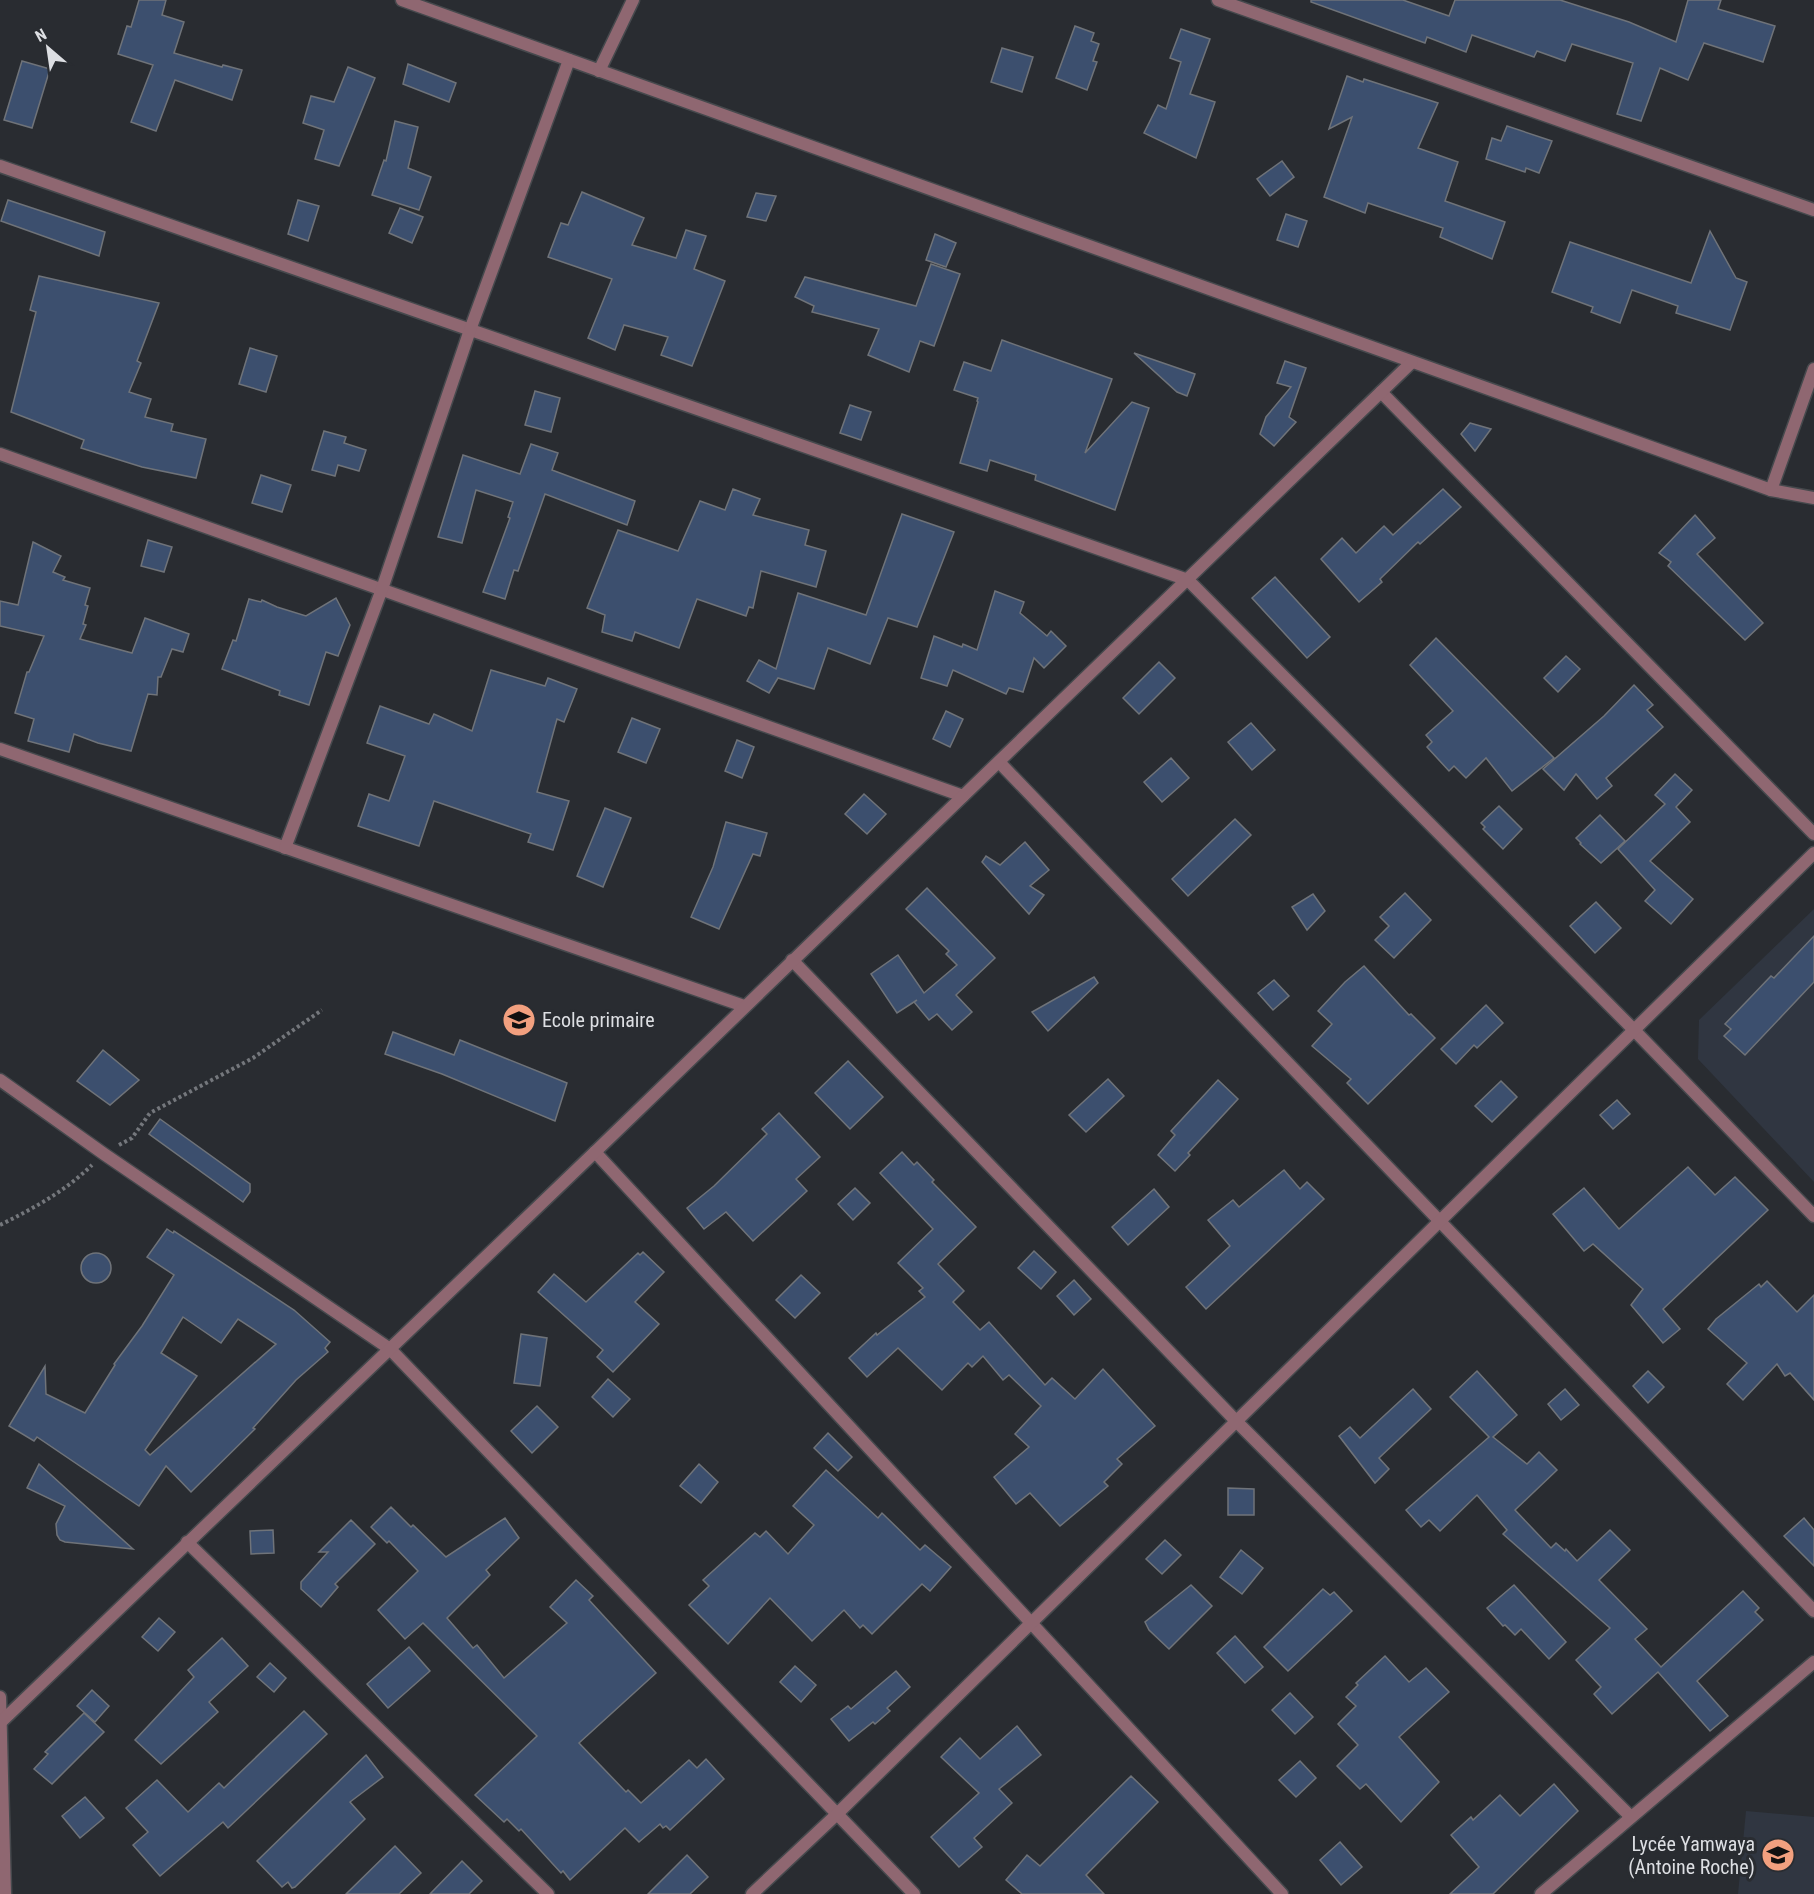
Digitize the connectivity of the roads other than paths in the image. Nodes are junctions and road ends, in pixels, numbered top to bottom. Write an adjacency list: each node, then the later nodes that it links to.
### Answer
1 (402, 0): 4 (street)
2 (633, 0): 5 (street)
3 (1227, 1): 7 (street)
4 (569, 60): 5 (street); 8 (street)
5 (599, 71): 9 (street)
6 (0, 166): 8 (street)
7 (1814, 210)
8 (470, 330): 15 (street); 16 (street)
9 (1412, 362): 11 (street); 13 (street)
10 (1814, 369): 13 (street)
11 (1381, 392): 15 (street); 20 (street)
12 (0, 454): 16 (street)
13 (1771, 490): 14 (street)
14 (1814, 498)
15 (1188, 580): 18 (street); 25 (street)
16 (382, 590): 19 (street); 21 (street)
17 (0, 749): 21 (street)
18 (999, 762): 19 (street); 29 (street)
19 (963, 796): 23 (street)
20 (1814, 834)
21 (285, 848): 24 (street)
22 (1814, 853): 25 (street)
23 (792, 960): 24 (street); 31 (street)
24 (744, 1006): 27 (street)
25 (1634, 1030): 28 (street); 29 (street)
26 (0, 1080): 30 (street)
27 (595, 1152): 30 (street); 34 (street)
28 (1814, 1216)
29 (1440, 1222): 31 (street); 33 (street)
30 (390, 1348): 32 (street); 38 (street)
31 (1236, 1421): 34 (street); 39 (street)
32 (188, 1542): 37 (street); 41 (street)
33 (1814, 1611)
34 (1030, 1623): 38 (street); 44 (street)
35 (1814, 1662): 39 (street)
36 (0, 1696): 37 (street)
37 (1, 1723): 40 (street)
38 (836, 1815): 42 (street); 43 (street)
39 (1631, 1817): 45 (street)
40 (5, 1894)
41 (548, 1894)
42 (752, 1894)
43 (914, 1894)
44 (1282, 1894)
45 (1541, 1894)

